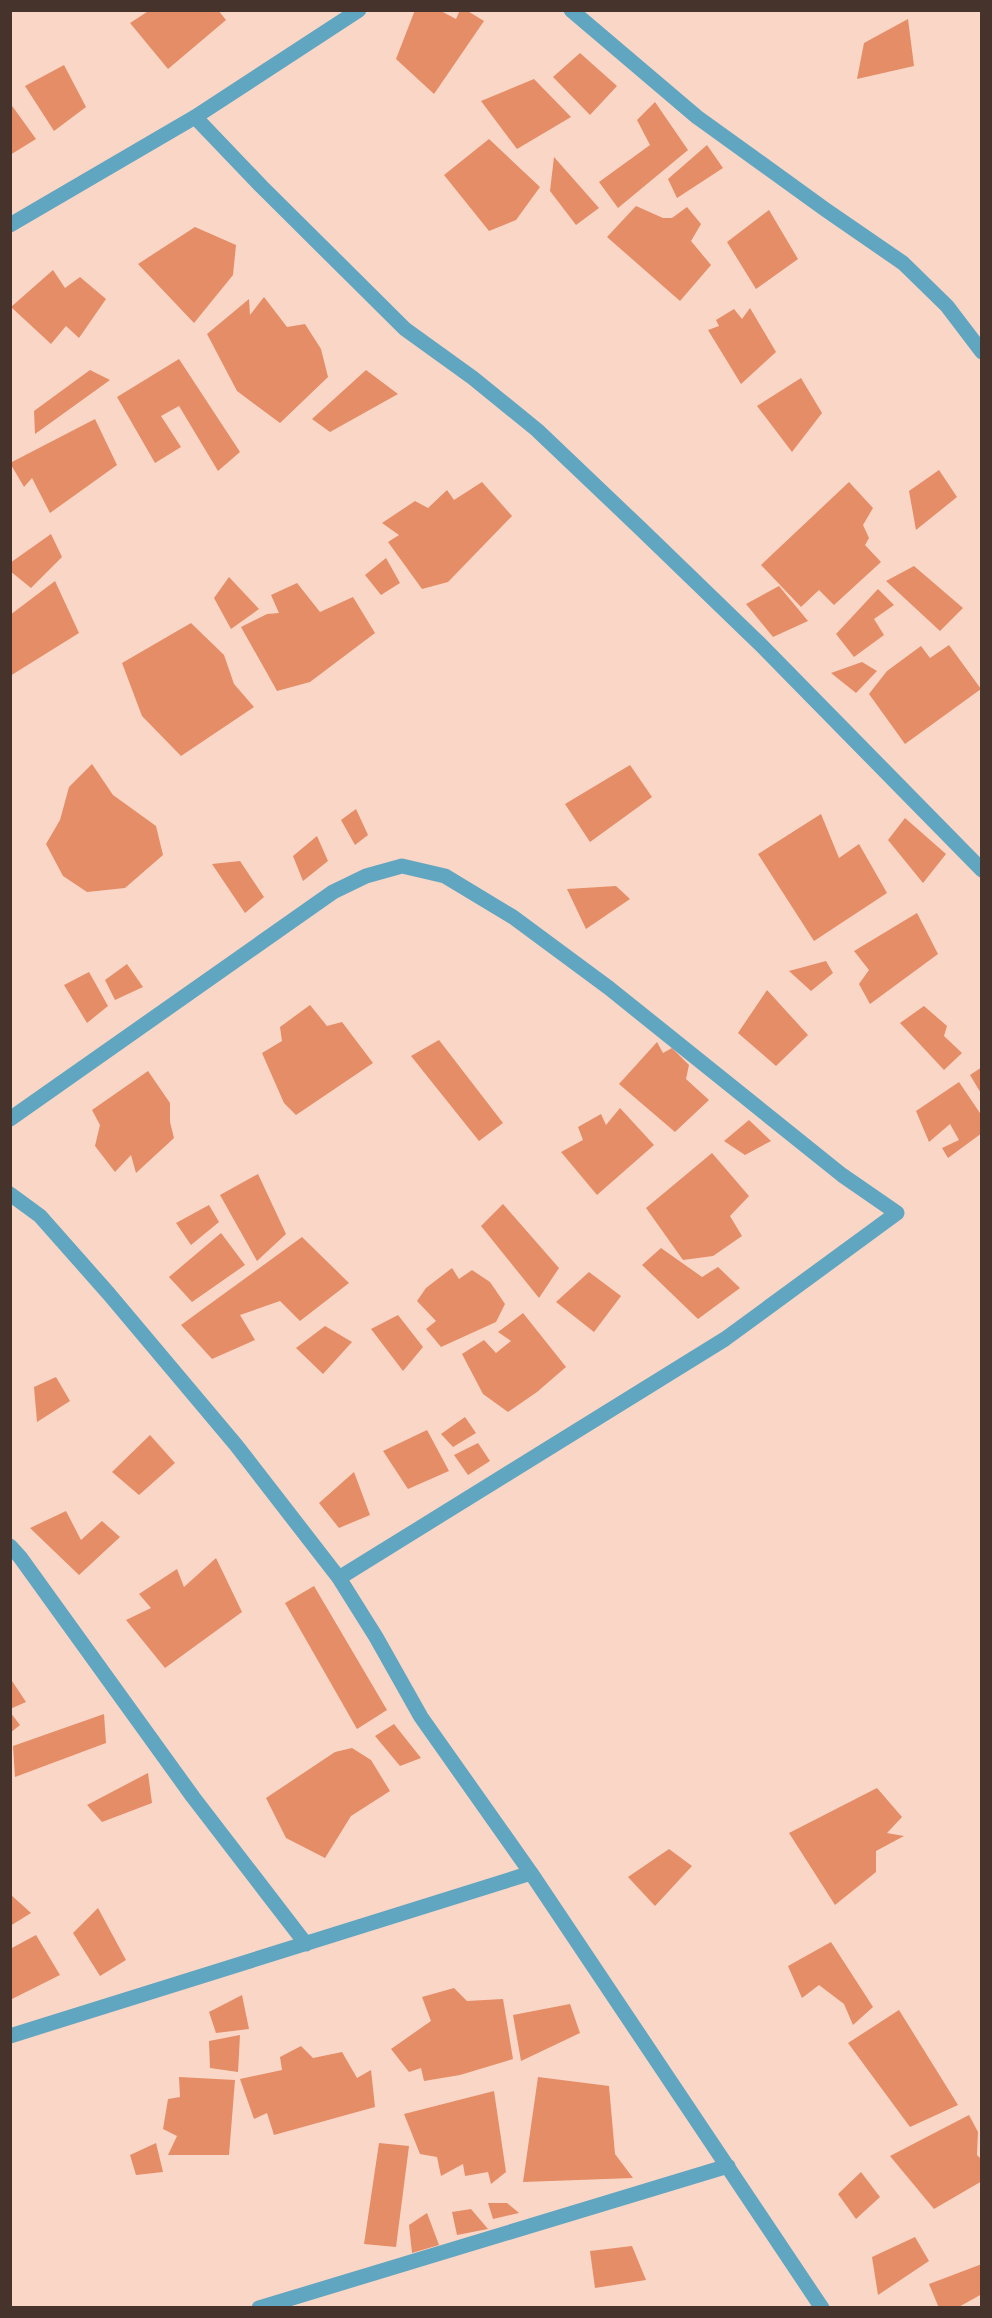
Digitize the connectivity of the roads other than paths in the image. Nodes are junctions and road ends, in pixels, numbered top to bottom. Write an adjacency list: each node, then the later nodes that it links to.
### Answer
1 (358, 10): 3 (street)
2 (571, 10): 5 (street)
3 (195, 117): 4 (street); 6 (street)
4 (10, 225)
5 (981, 352)
6 (981, 870)
7 (10, 1119): 10 (street)
8 (10, 1194): 10 (street)
9 (10, 1546): 12 (street)
10 (339, 1578): 11 (street)
11 (531, 1873): 12 (street); 14 (street)
12 (306, 1944): 13 (street)
13 (10, 2036)
14 (728, 2166): 15 (street); 16 (street)
15 (259, 2307)
16 (822, 2307)

